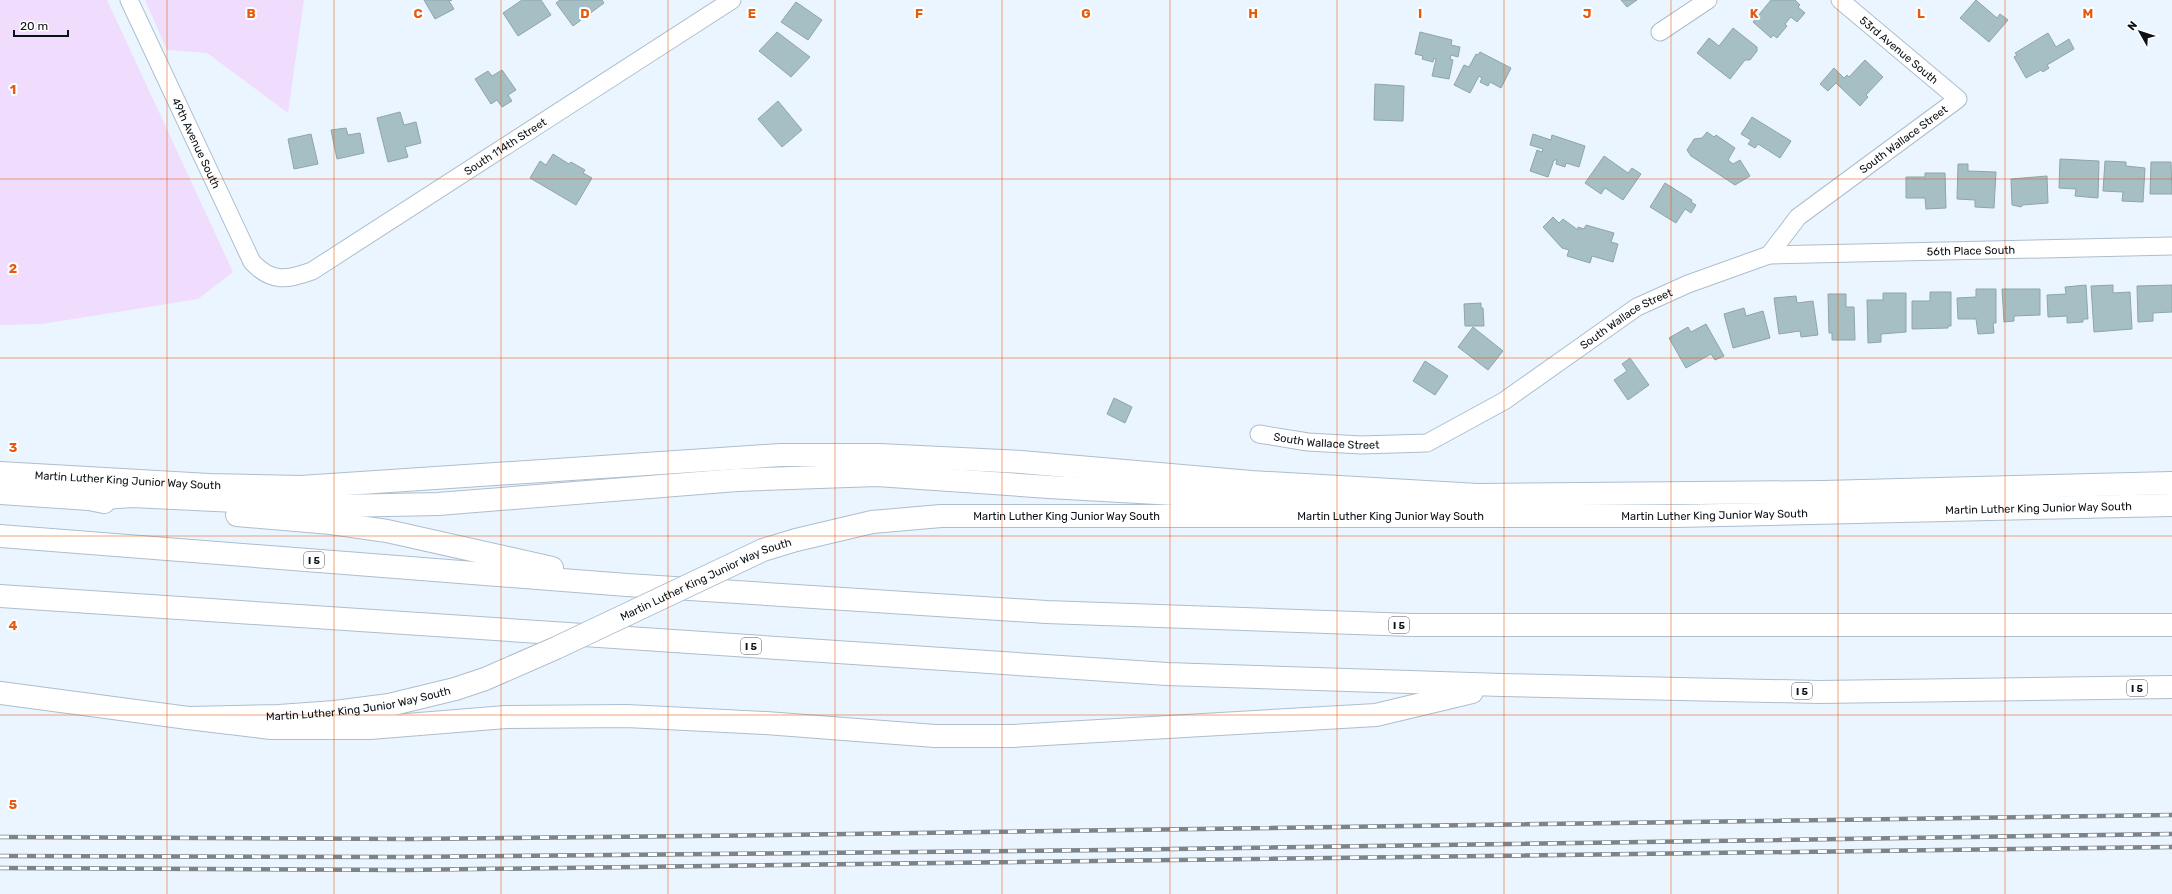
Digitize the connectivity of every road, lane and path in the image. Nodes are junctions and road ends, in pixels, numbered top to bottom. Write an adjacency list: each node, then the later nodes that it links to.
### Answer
1 (129, 0): 9 (street, 49th Avenue South)
2 (732, 0): 9 (street, South 114th Street)
3 (1708, 0): 5 (street)
4 (1840, 0): 6 (street, 53rd Avenue South)
5 (1660, 32)
6 (1958, 99): 8 (street, South Wallace Street)
7 (2172, 246): 8 (street, 56th Place South)
8 (1769, 255): 10 (street, South Wallace Street)
9 (273, 277)
10 (1259, 434)
11 (0, 473): 14 (main road, Martin Luther King Junior Way South)
12 (2172, 483): 14 (main road, Martin Luther King Junior Way South)
13 (0, 493): 15 (main road)
14 (1478, 495): 15 (main road)
15 (89, 499): 18 (main road)
16 (2172, 505): 24 (main road, Martin Luther King Junior Way South, bridge)
17 (0, 536): 18 (main road, I 5)
18 (627, 585): 20 (main road, I 5)
19 (0, 596): 21 (main road, I 5)
20 (2172, 624)
21 (1502, 685): 22 (main road, I 5); 24 (main road)
22 (2172, 687)
23 (0, 694): 24 (main road, Martin Luther King Junior Way South)
24 (188, 718)

